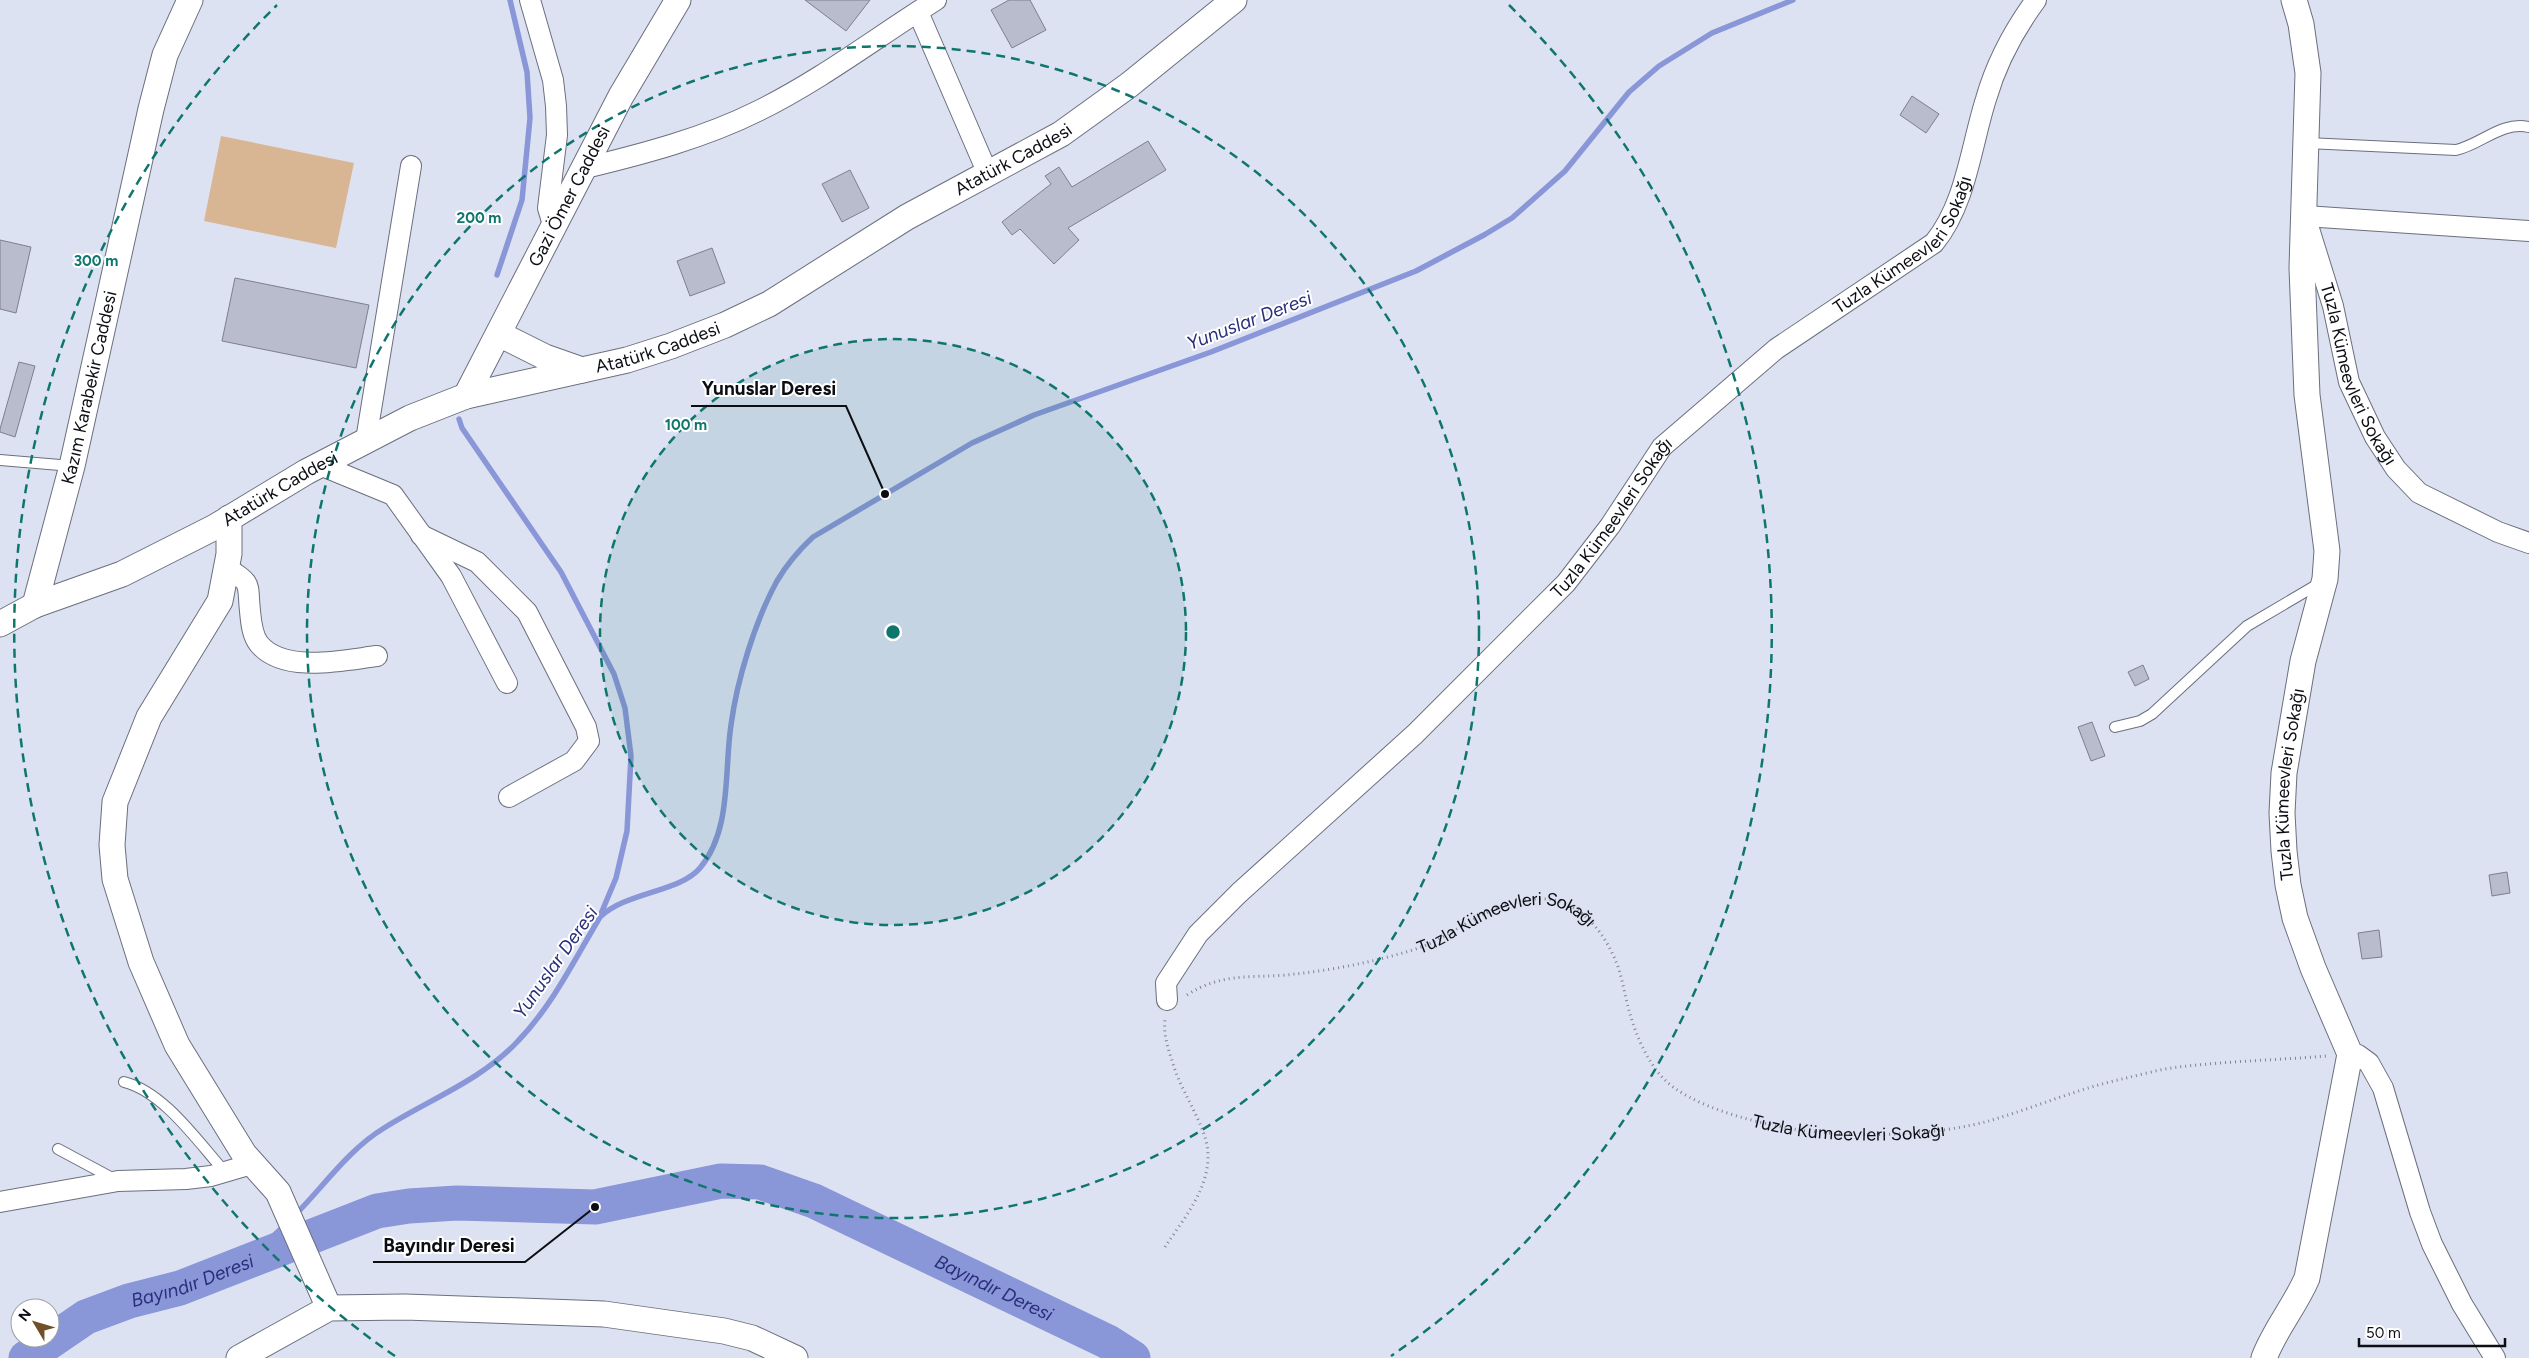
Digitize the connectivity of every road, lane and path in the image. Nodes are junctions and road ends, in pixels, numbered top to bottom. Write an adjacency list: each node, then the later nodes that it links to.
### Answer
1 (190, 0): 23 (street, Kazım Karabekir Caddesi)
2 (530, 0): 15 (street)
3 (678, 0): 12 (street, Gazi Ömer Caddesi)
4 (936, 0): 8 (street)
5 (1234, 0): 13 (street, Atatürk Caddesi)
6 (2036, 0): 35 (street, Tuzla Kümeevleri Sokağı)
7 (2294, 0): 10 (street, Tuzla Kümeevleri Sokağı)
8 (918, 12): 12 (street); 13 (street)
9 (2529, 127): 10 (lane)
10 (2307, 143): 14 (street, Tuzla Kümeevleri Sokağı)
11 (411, 166): 20 (street)
12 (584, 168): 15 (street, Gazi Ömer Caddesi)
13 (988, 174): 18 (street, Atatürk Caddesi)
14 (2305, 216): 16 (street); 26 (street, Tuzla Kümeevleri Sokağı); 28 (street, Tuzla Kümeevleri Sokağı)
15 (554, 228): 17 (street, Gazi Ömer Caddesi)
16 (2529, 231)
17 (499, 334): 18 (street); 19 (street, Gazi Ömer Caddesi)
18 (582, 370): 19 (street, Atatürk Caddesi)
19 (466, 396): 20 (street, Atatürk Caddesi)
20 (366, 440): 22 (street, Atatürk Caddesi)
21 (0, 460): 23 (lane)
22 (320, 465): 24 (street, Atatürk Caddesi); 25 (street)
23 (72, 466): 29 (street, Kazım Karabekir Caddesi)
24 (229, 518): 27 (street); 29 (street, Atatürk Caddesi)
25 (421, 535): 32 (street); 34 (street)
26 (2529, 544)
27 (226, 568): 31 (street); 39 (street)
28 (2325, 580): 33 (lane); 36 (street, Tuzla Kümeevleri Sokağı)
29 (35, 605): 30 (street, Atatürk Caddesi)
30 (0, 624)
31 (377, 656)
32 (507, 683)
33 (2115, 728)
34 (509, 797)
35 (1167, 1000): 36 (path, Tuzla Kümeevleri Sokağı); 43 (path)
36 (2350, 1054): 47 (street); 48 (street)
37 (124, 1082): 40 (lane)
38 (58, 1149): 41 (lane)
39 (252, 1164): 40 (street); 44 (street)
40 (225, 1172): 41 (street)
41 (118, 1181): 42 (street)
42 (0, 1202)
43 (1164, 1247)
44 (329, 1308): 45 (street); 46 (street)
45 (239, 1358)
46 (795, 1358)
47 (2264, 1358)
48 (2494, 1358)

